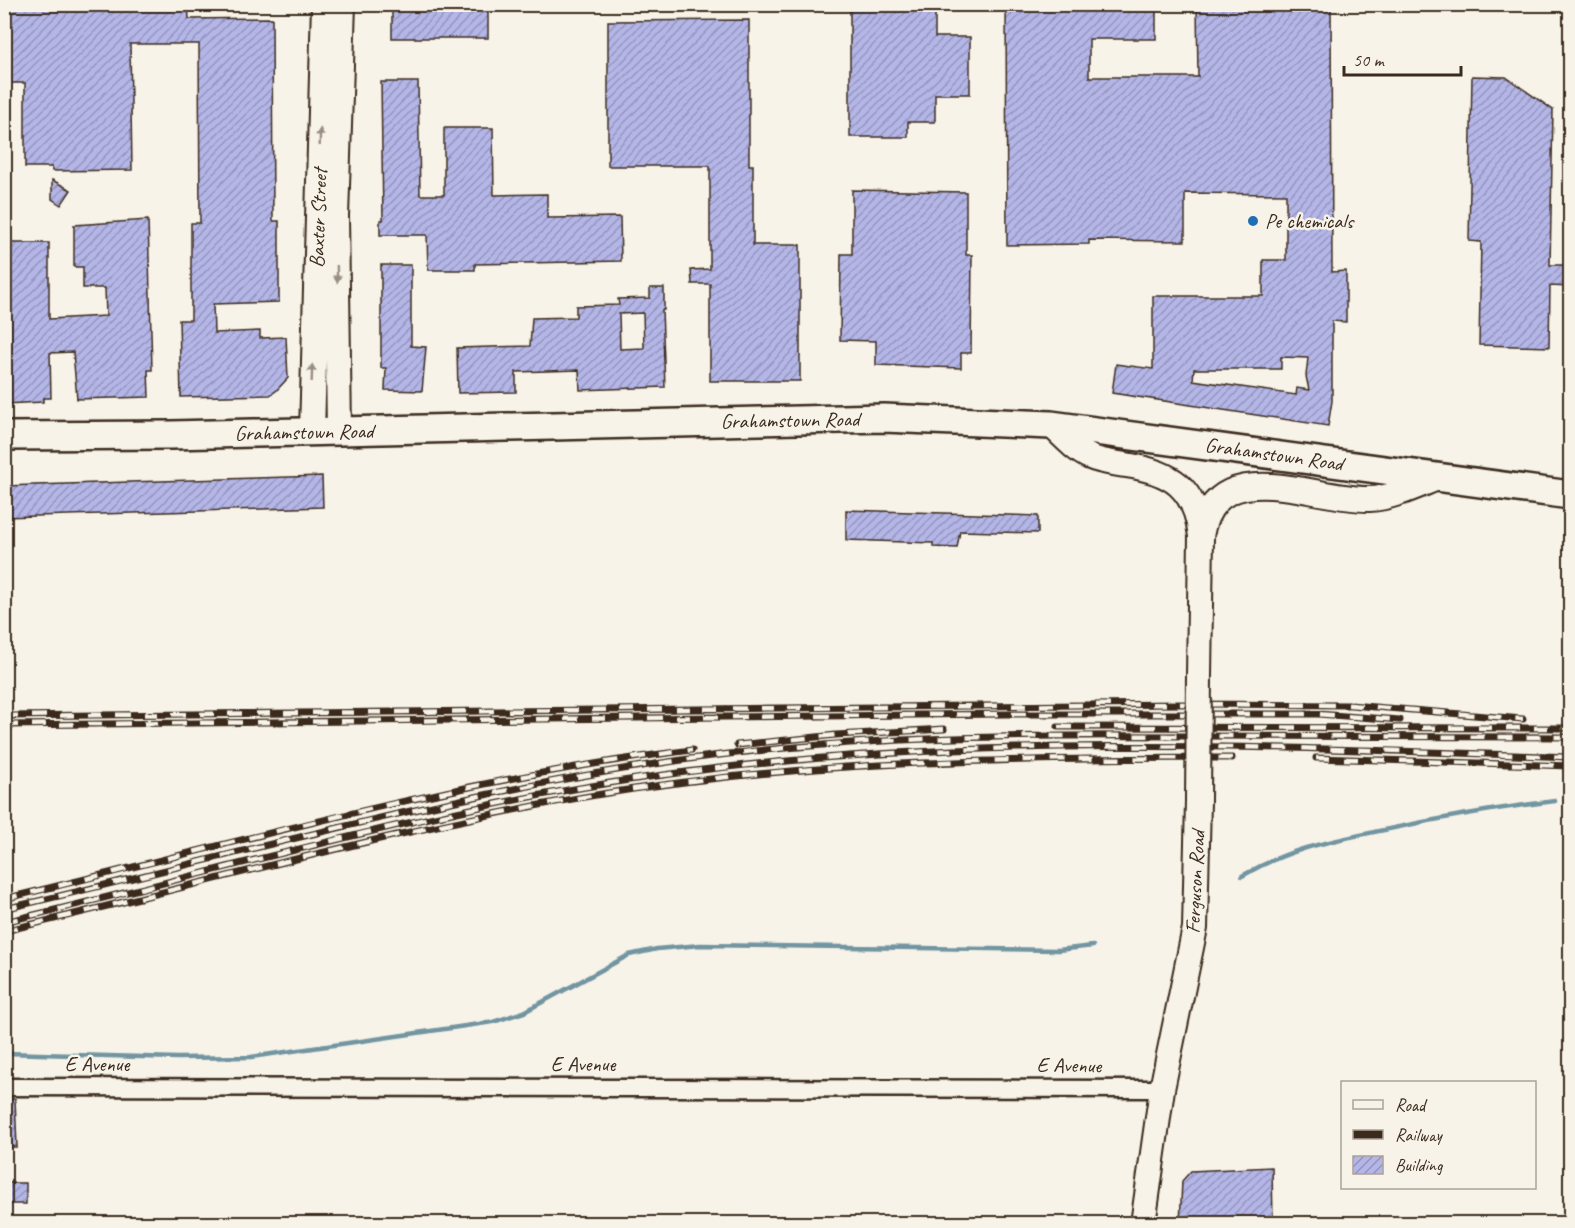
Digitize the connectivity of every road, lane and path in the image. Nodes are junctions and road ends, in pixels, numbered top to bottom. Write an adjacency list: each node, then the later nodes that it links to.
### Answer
1 (333, 11): 3 (main road, Baxter Street, one-way to 3); 4 (main road, Baxter Street, one-way to 1)
2 (1050, 425): 3 (main road, Grahamstown Road); 6 (main road, Grahamstown Road); 8 (main road, Ferguson Road)
3 (339, 431): 4 (main road, Grahamstown Road)
4 (312, 432): 5 (main road, Grahamstown Road)
5 (4, 436)
6 (1442, 477): 7 (main road, Grahamstown Road); 8 (main road, Ferguson Road)
7 (1570, 495)
8 (1201, 536): 10 (main road, Ferguson Road, bridge)
9 (4, 1087): 10 (street, E Avenue)
10 (1162, 1089): 11 (main road, Ferguson Road)
11 (1143, 1224)

